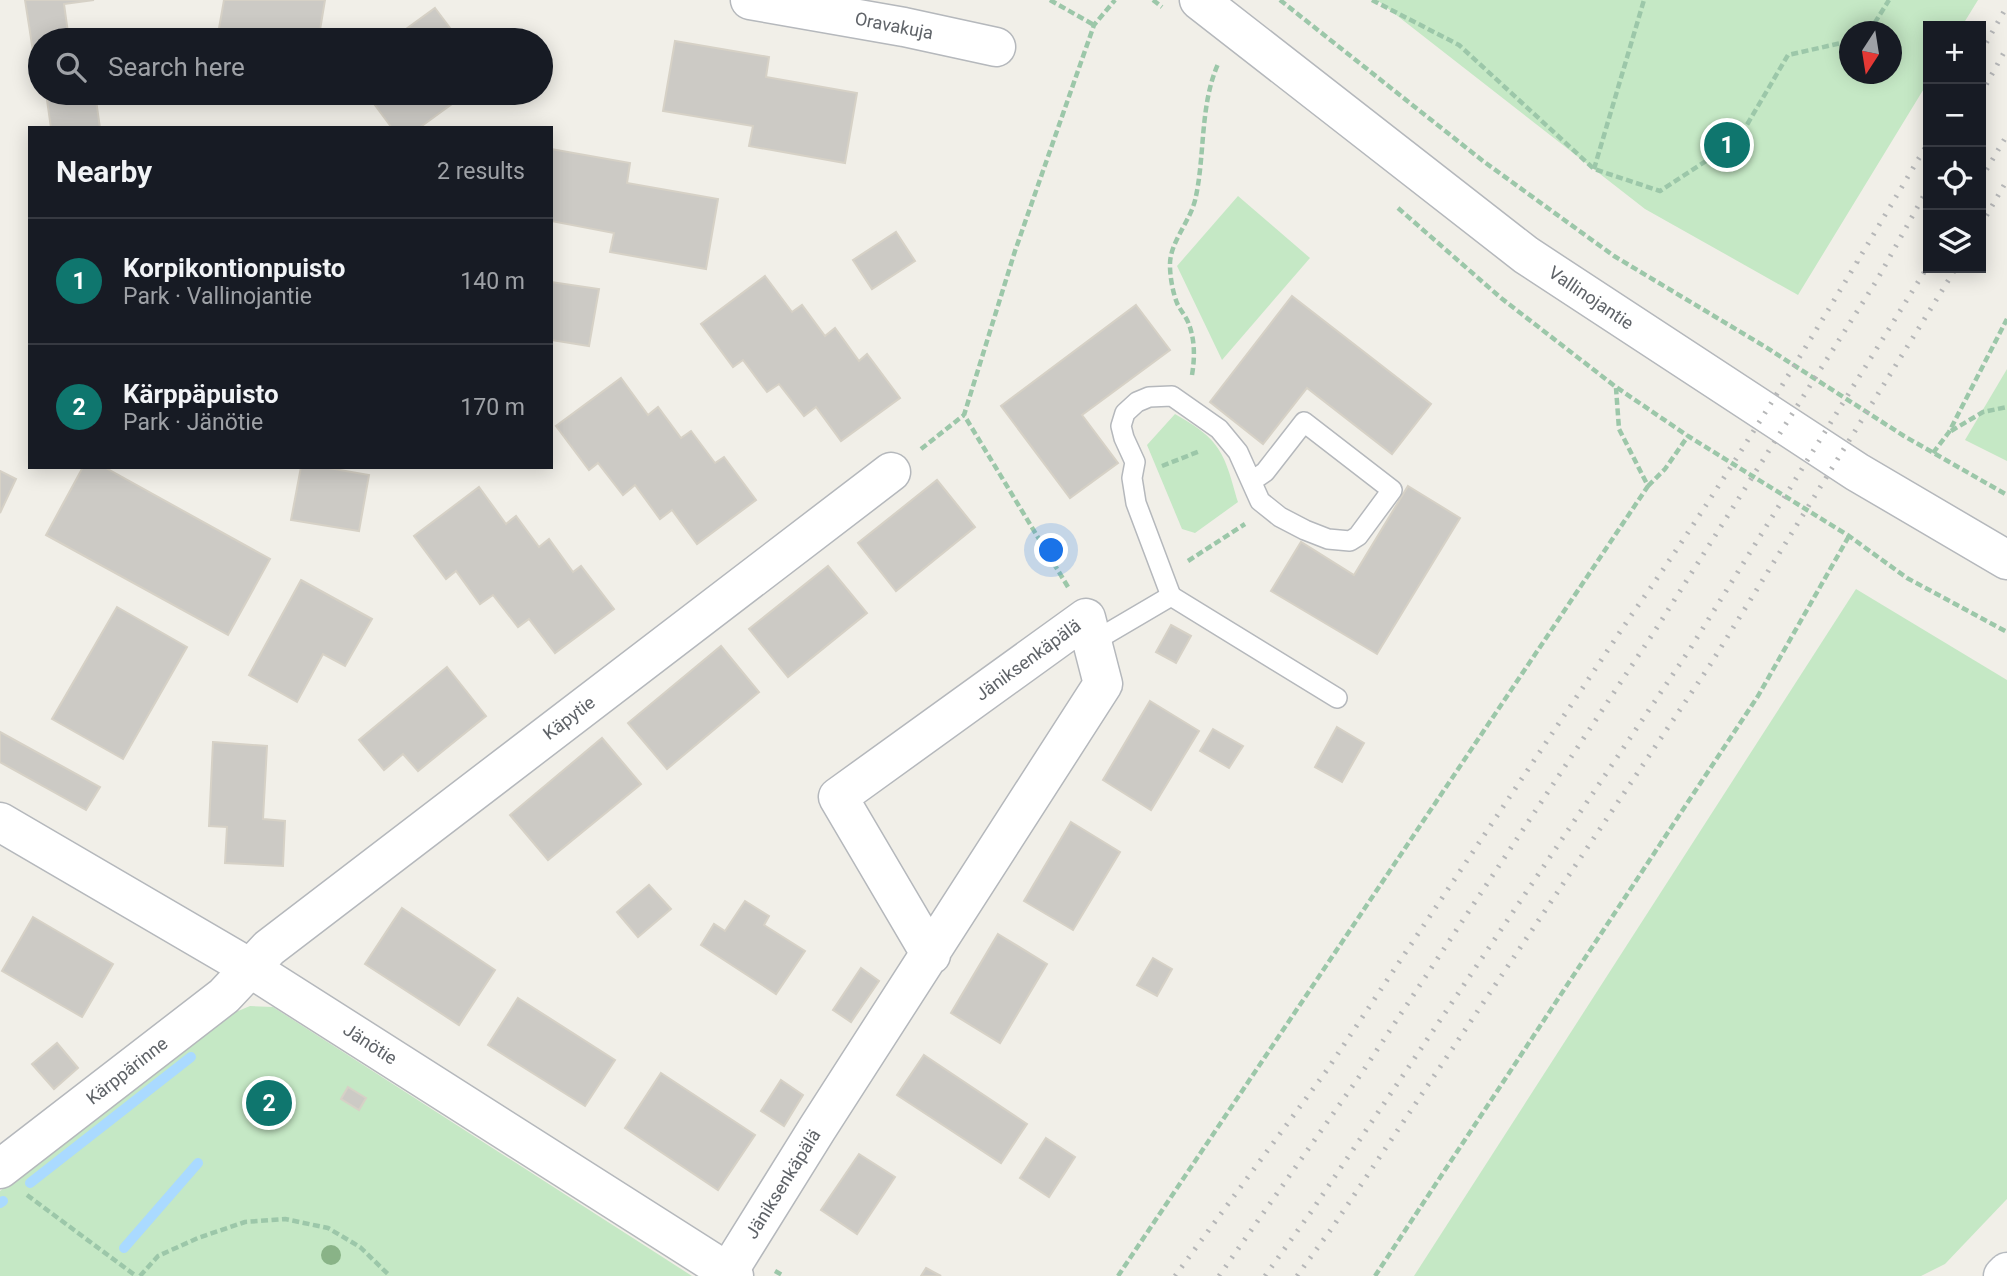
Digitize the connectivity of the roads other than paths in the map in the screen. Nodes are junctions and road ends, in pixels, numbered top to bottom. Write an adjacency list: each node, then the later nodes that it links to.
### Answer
1 (750, 0): 3 (street, Oravakuja)
2 (1199, 0): 6 (street, Vallinojantie)
3 (996, 47)
4 (891, 472): 12 (street, Käpytie)
5 (1252, 481): 5 (lane); 7 (lane)
6 (2007, 560)
7 (1171, 596): 8 (lane); 9 (lane)
8 (1089, 630): 11 (street, Jäniksenkäpälä); 11 (street, Jäniksenkäpälä)
9 (1337, 698)
10 (0, 822): 12 (street, Jänötie)
11 (931, 955): 15 (street, Jäniksenkäpälä)
12 (250, 968): 13 (street, Kärppärinne); 15 (street, Jänötie)
13 (10, 1180)
14 (2007, 1272): 16 (street)
15 (731, 1274)
16 (2003, 1276)

